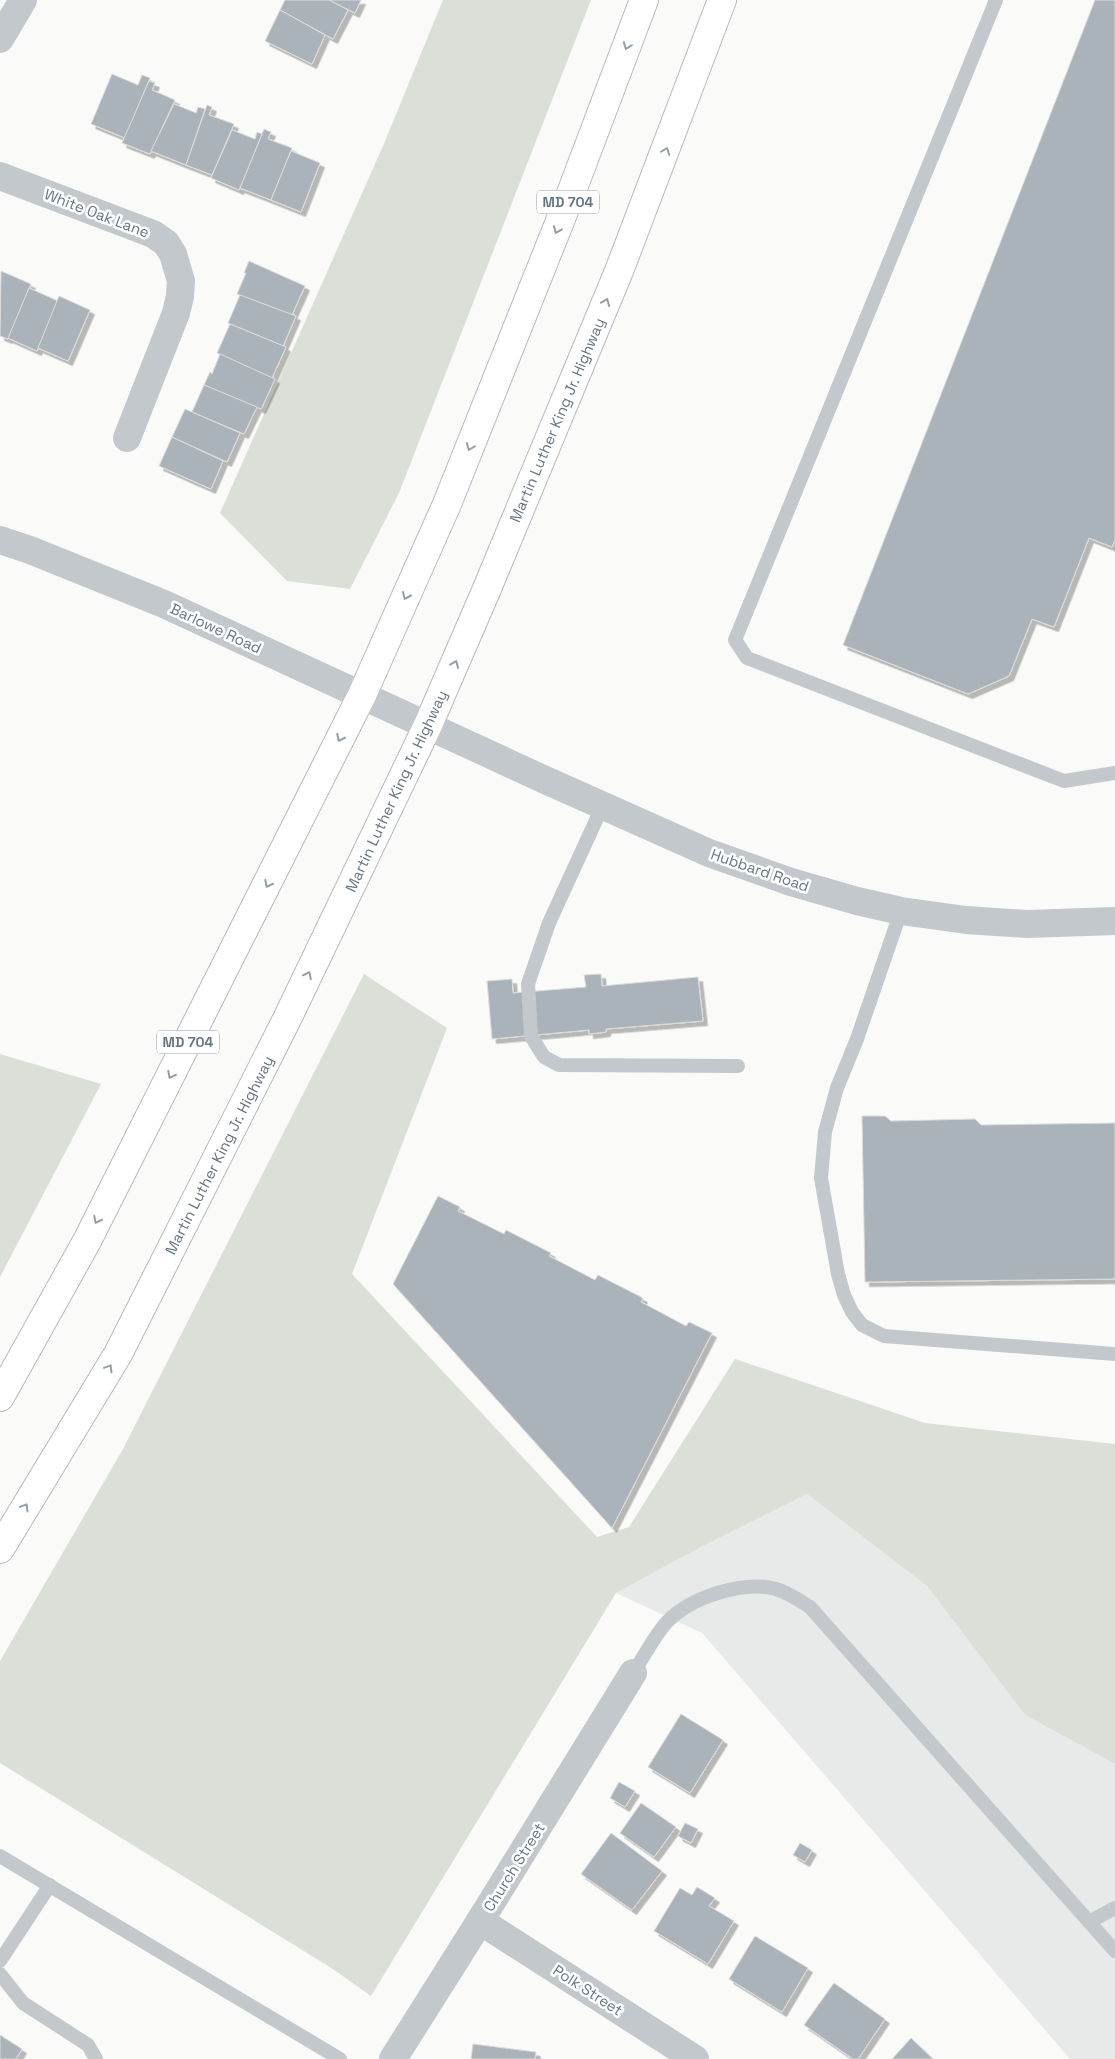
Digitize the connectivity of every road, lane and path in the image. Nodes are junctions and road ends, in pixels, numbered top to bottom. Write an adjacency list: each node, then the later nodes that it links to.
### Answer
1 (23, 0): 5 (street)
2 (644, 0): 9 (main road, MD 704, one-way to 9)
3 (722, 0): 10 (main road, Martin Luther King Jr. Highway, one-way to 3)
4 (996, 0): 11 (lane)
5 (0, 39)
6 (0, 176): 7 (street, White Oak Lane)
7 (127, 438)
8 (0, 540): 9 (street, Barlowe Road)
9 (362, 695): 10 (street, Barlowe Road); 17 (main road, MD 704, one-way to 17)
10 (428, 725): 12 (street, Hubbard Road); 18 (main road, Martin Luther King Jr. Highway, one-way to 10)
11 (1115, 773)
12 (603, 806): 13 (street, Hubbard Road); 15 (lane)
13 (901, 911): 14 (street, Hubbard Road); 16 (lane)
14 (1115, 921)
15 (738, 1066)
16 (1115, 1354)
17 (0, 1397)
18 (0, 1549)
19 (633, 1673): 23 (street, Church Street); 24 (lane)
20 (0, 1856): 21 (lane)
21 (50, 1885): 26 (lane); 29 (lane)
22 (1115, 1908): 24 (lane)
23 (480, 1921): 30 (street, Church Street); 31 (street, Polk Street)
24 (1089, 1922): 25 (lane)
25 (1115, 1951)
26 (0, 1962)
27 (0, 1974): 28 (lane)
28 (96, 2059)
29 (340, 2059)
30 (393, 2059)
31 (695, 2059)

